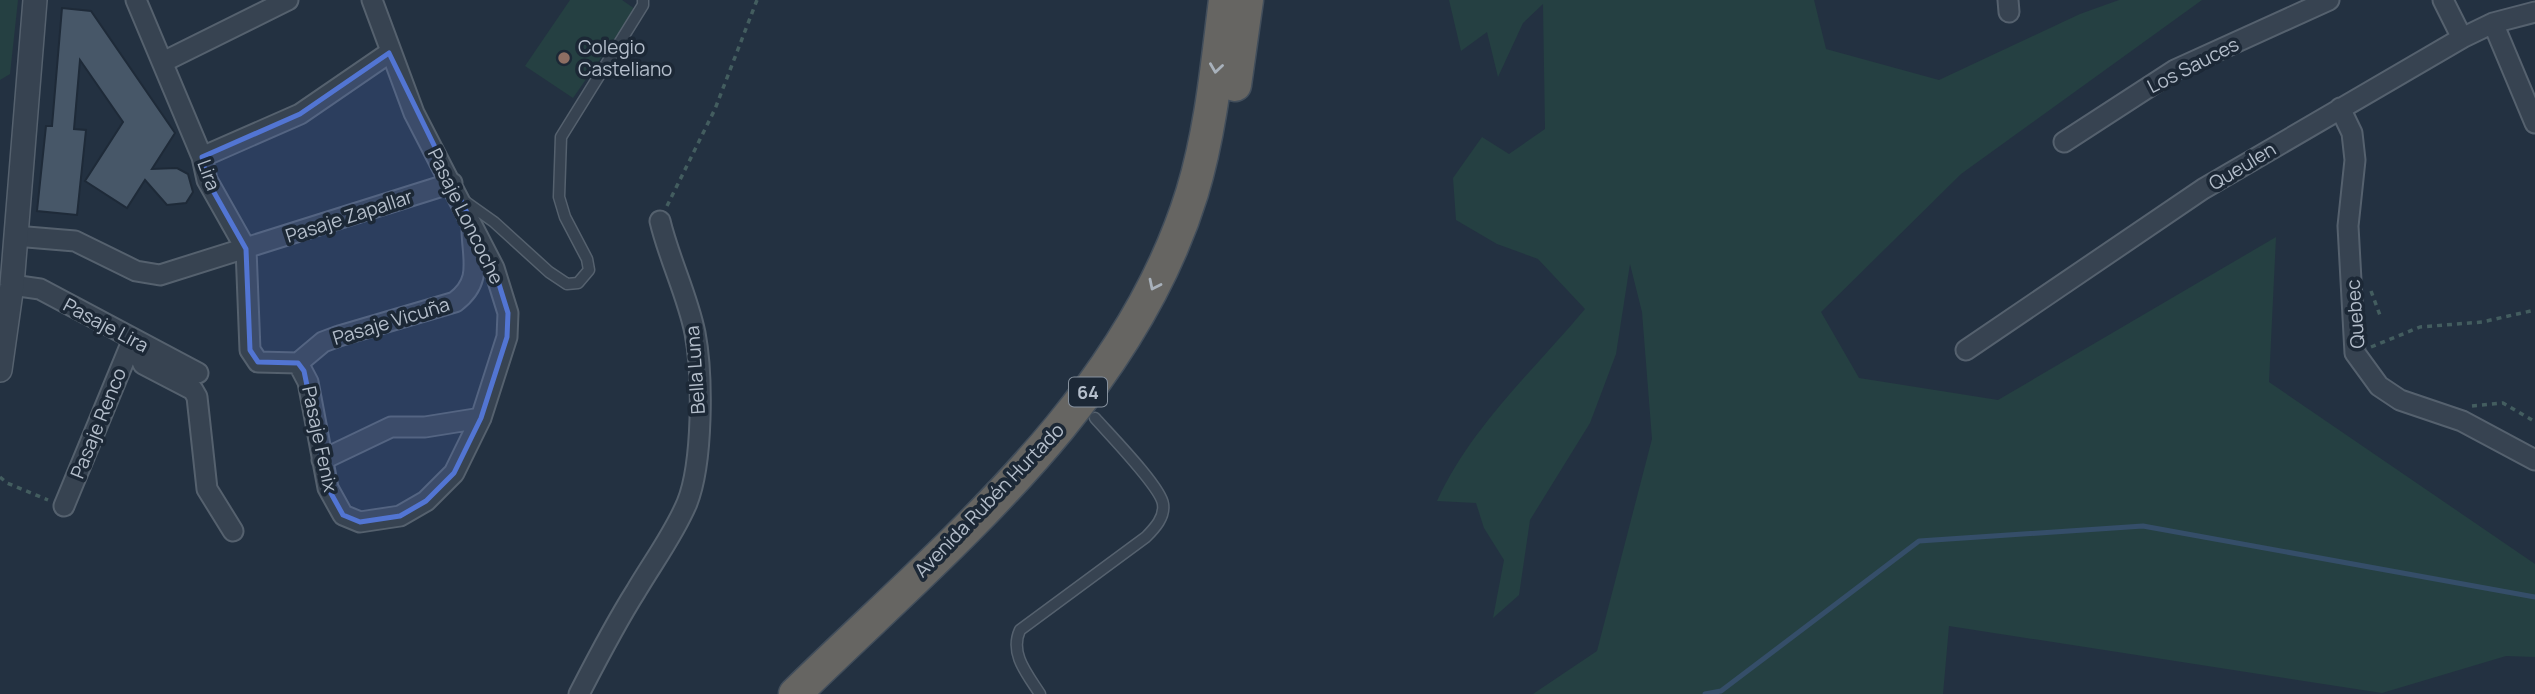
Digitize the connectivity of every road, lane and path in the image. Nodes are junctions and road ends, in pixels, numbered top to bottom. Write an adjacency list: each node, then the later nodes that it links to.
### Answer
1 (35, 0): 23 (street)
2 (136, 0): 15 (street, Lira)
3 (288, 0): 15 (street)
4 (372, 0): 14 (street, Pasaje Loncoche)
5 (643, 0): 20 (lane)
6 (757, 0): 21 (path)
7 (1225, 0): 42 (highway, Avenida Rubén Hurtado / 64, one-way to 42)
8 (1247, 0): 34 (highway, Avenida Rubén Hurtado / 64)
9 (2329, 0): 18 (street, Los Sauces)
10 (2443, 0): 13 (street)
11 (2535, 12): 12 (street, Queulen)
12 (2493, 23): 13 (street, Queulen); 17 (street)
13 (2462, 38): 16 (street, Queulen)
14 (389, 53): 19 (street); 20 (street, Pasaje Loncoche)
15 (163, 62): 19 (street, Lira)
16 (2340, 108): 28 (street, Queulen); 29 (street, Quebec)
17 (2535, 123)
18 (2064, 142)
19 (202, 157): 24 (street, Lira)
20 (456, 190): 22 (street, Pasaje Loncoche); 24 (street, Pasaje Zapallar)
21 (660, 221): 41 (street, Bella Luna)
22 (471, 223): 30 (street, Pasaje Vicuña); 33 (street, Pasaje Loncoche)
23 (15, 236): 24 (street, Pasaje Zapallar); 25 (street)
24 (246, 249): 30 (street, Lira)
25 (12, 285): 27 (street, Pasaje Lira); 31 (street)
26 (2535, 310): 29 (path)
27 (133, 340): 32 (street, Pasaje Lira); 38 (street, Pasaje Renco); 40 (street)
28 (1966, 350)
29 (2355, 353): 36 (street, Quebec)
30 (298, 363): 35 (street, Pasaje Fenix)
31 (0, 370)
32 (198, 373)
33 (481, 418): 35 (street); 39 (street, Pasaje Loncoche)
34 (1095, 418): 43 (highway, Avenida Rubén Hurtado / 64); 44 (lane)
35 (322, 460): 39 (street, Pasaje Fenix)
36 (2535, 460)
37 (0, 477): 38 (path)
38 (64, 506)
39 (343, 515)
40 (233, 531)
41 (579, 694)
42 (795, 694)
43 (823, 694)
44 (1040, 694)

